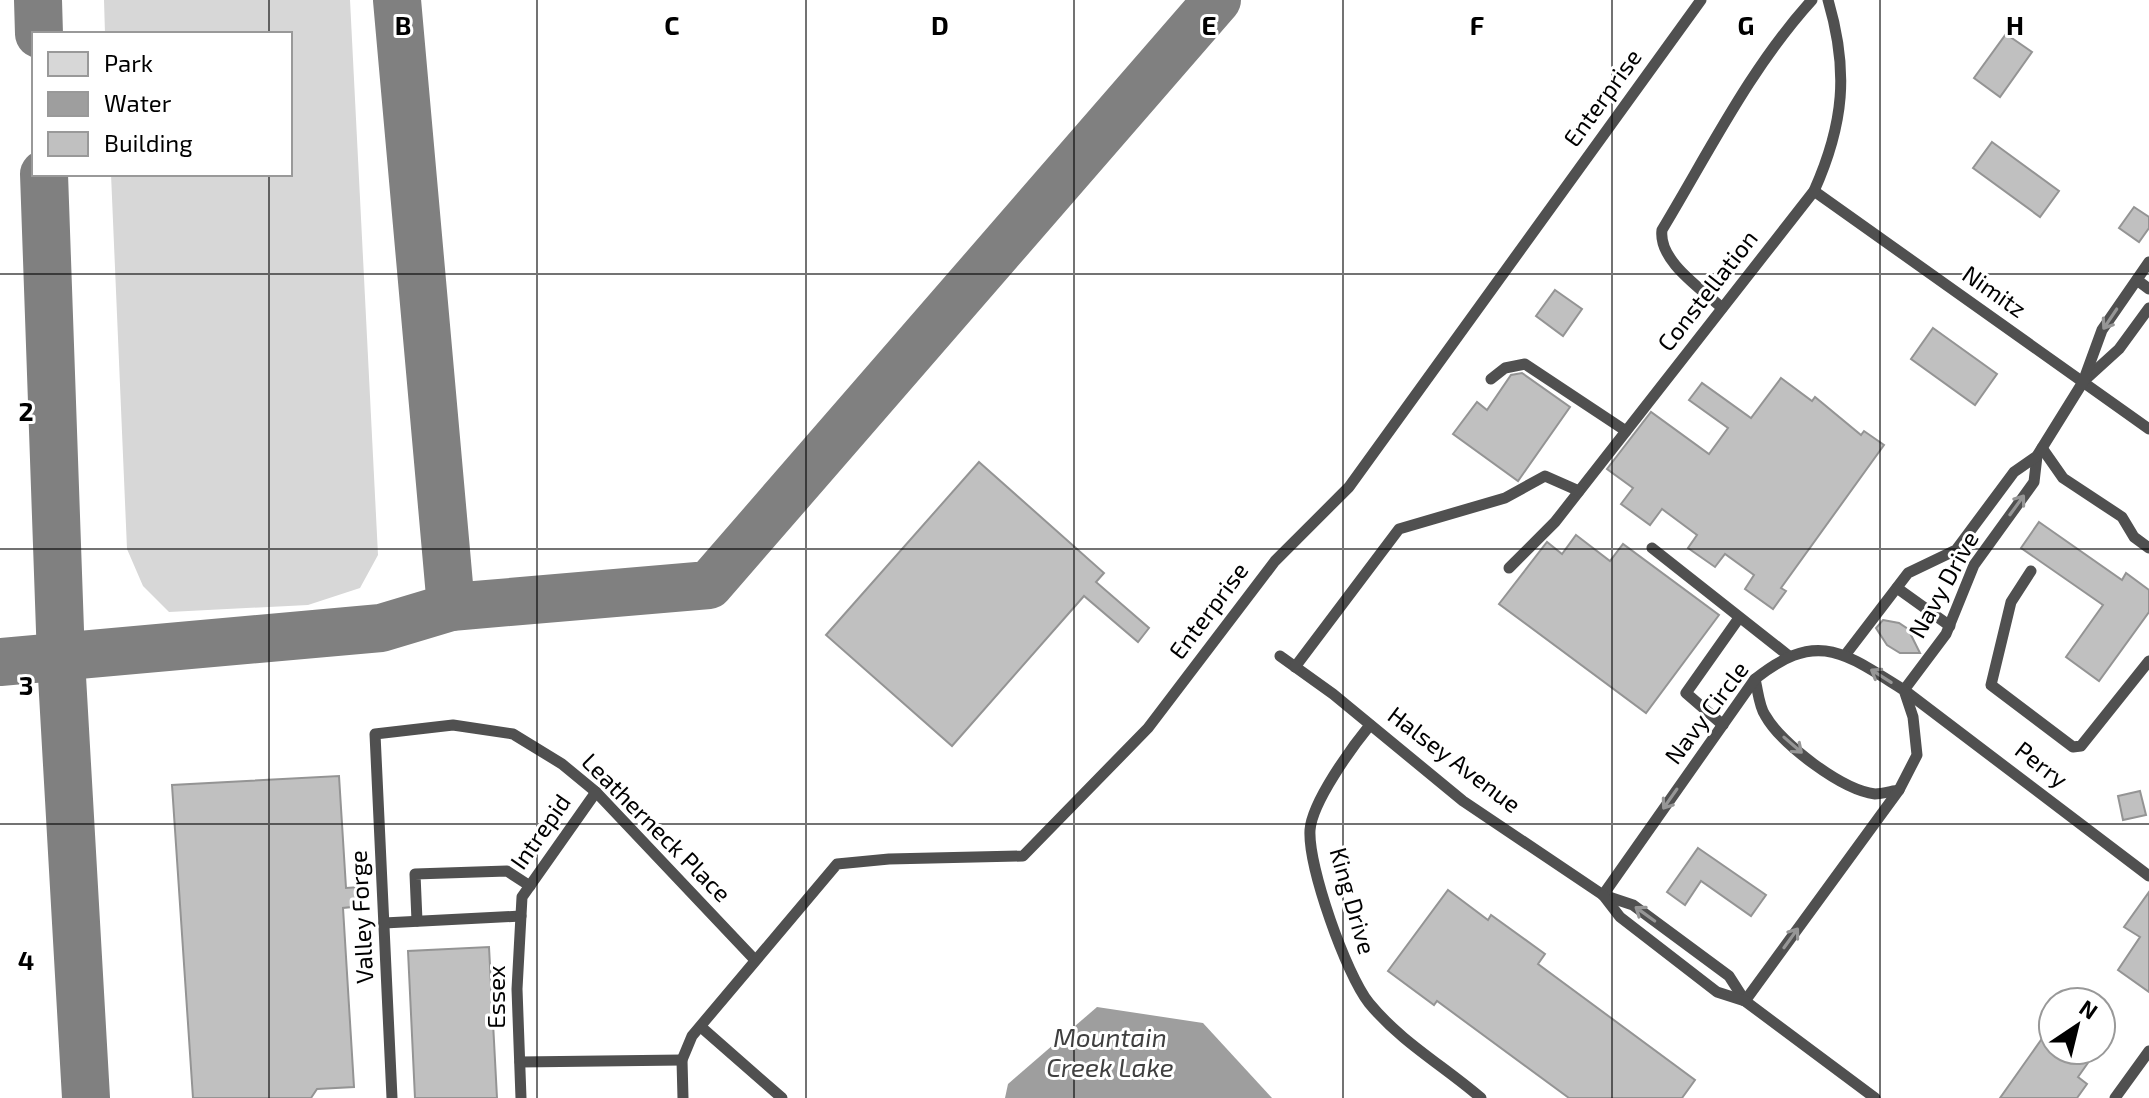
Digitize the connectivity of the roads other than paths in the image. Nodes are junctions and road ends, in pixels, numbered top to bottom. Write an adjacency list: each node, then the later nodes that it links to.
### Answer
1 (1701, 0): 44 (lane, Enterprise)
2 (1812, 0): 8 (lane)
3 (1828, 0): 4 (lane, Constellation)
4 (1814, 191): 8 (lane, Constellation); 11 (lane, Nimitz)
5 (2149, 262): 6 (lane, Navy Drive)
6 (2137, 280): 7 (lane); 11 (lane, Navy Drive, one-way to 11)
7 (2149, 289)
8 (1722, 308): 13 (lane, Constellation)
9 (2149, 308): 11 (lane, Navy Drive)
10 (1491, 379): 13 (lane)
11 (2083, 382): 12 (lane, Nimitz); 14 (lane, Navy Drive)
12 (2149, 429)
13 (1626, 431): 15 (lane, Constellation)
14 (2039, 452): 17 (lane); 20 (lane, Navy Drive); 22 (lane, Navy Drive, one-way to 14)
15 (1579, 491): 18 (lane, Constellation); 27 (lane)
16 (1652, 548): 21 (lane)
17 (2149, 548)
18 (1509, 568)
19 (2031, 571): 26 (lane)
20 (1897, 588): 22 (lane); 23 (lane, Navy Drive)
21 (1739, 618): 25 (lane); 31 (lane)
22 (1950, 626): 29 (lane, Navy Drive)
23 (1846, 654): 25 (lane, Navy Circle); 29 (lane, Navy Circle, one-way to 23)
24 (1280, 656): 27 (lane, Halsey Avenue)
25 (1789, 656): 28 (lane, Navy Circle)
26 (2149, 661)
27 (1295, 667): 30 (lane, Halsey Avenue)
28 (1755, 679): 31 (lane, Navy Circle); 33 (lane, one-way to 33)
29 (1904, 690): 33 (lane); 35 (lane, Perry)
30 (1370, 725): 37 (lane, Halsey Avenue); 54 (lane, King Drive)
31 (1723, 725): 37 (lane, Navy Circle, one-way to 37)
32 (375, 734): 34 (lane, Leatherneck Place); 41 (lane, Valley Forge)
33 (1899, 790): 45 (lane, one-way to 33)
34 (596, 792): 36 (lane, Intrepid); 44 (lane, Leatherneck Place)
35 (2149, 876)
36 (530, 886): 38 (lane, Intrepid); 40 (lane)
37 (1603, 895): 42 (lane, Halsey Avenue, one-way to 37); 43 (lane, Halsey Avenue)
38 (522, 897): 39 (lane, Essex)
39 (521, 916): 40 (lane); 49 (lane, Essex)
40 (417, 921): 41 (lane)
41 (384, 923): 50 (lane, Valley Forge)
42 (1681, 940): 43 (lane); 45 (lane, Halsey Avenue)
43 (1670, 956): 45 (lane, Halsey Avenue)
44 (755, 960): 46 (lane, Enterprise)
45 (1745, 1001): 55 (lane, Halsey Avenue)
46 (701, 1027): 48 (lane, Enterprise); 53 (lane)
47 (2149, 1051): 56 (lane)
48 (682, 1060): 49 (lane); 52 (lane)
49 (520, 1062): 51 (lane, Essex)
50 (392, 1098)
51 (521, 1098)
52 (683, 1098)
53 (782, 1098)
54 (1481, 1098)
55 (1875, 1098)
56 (2115, 1098)

